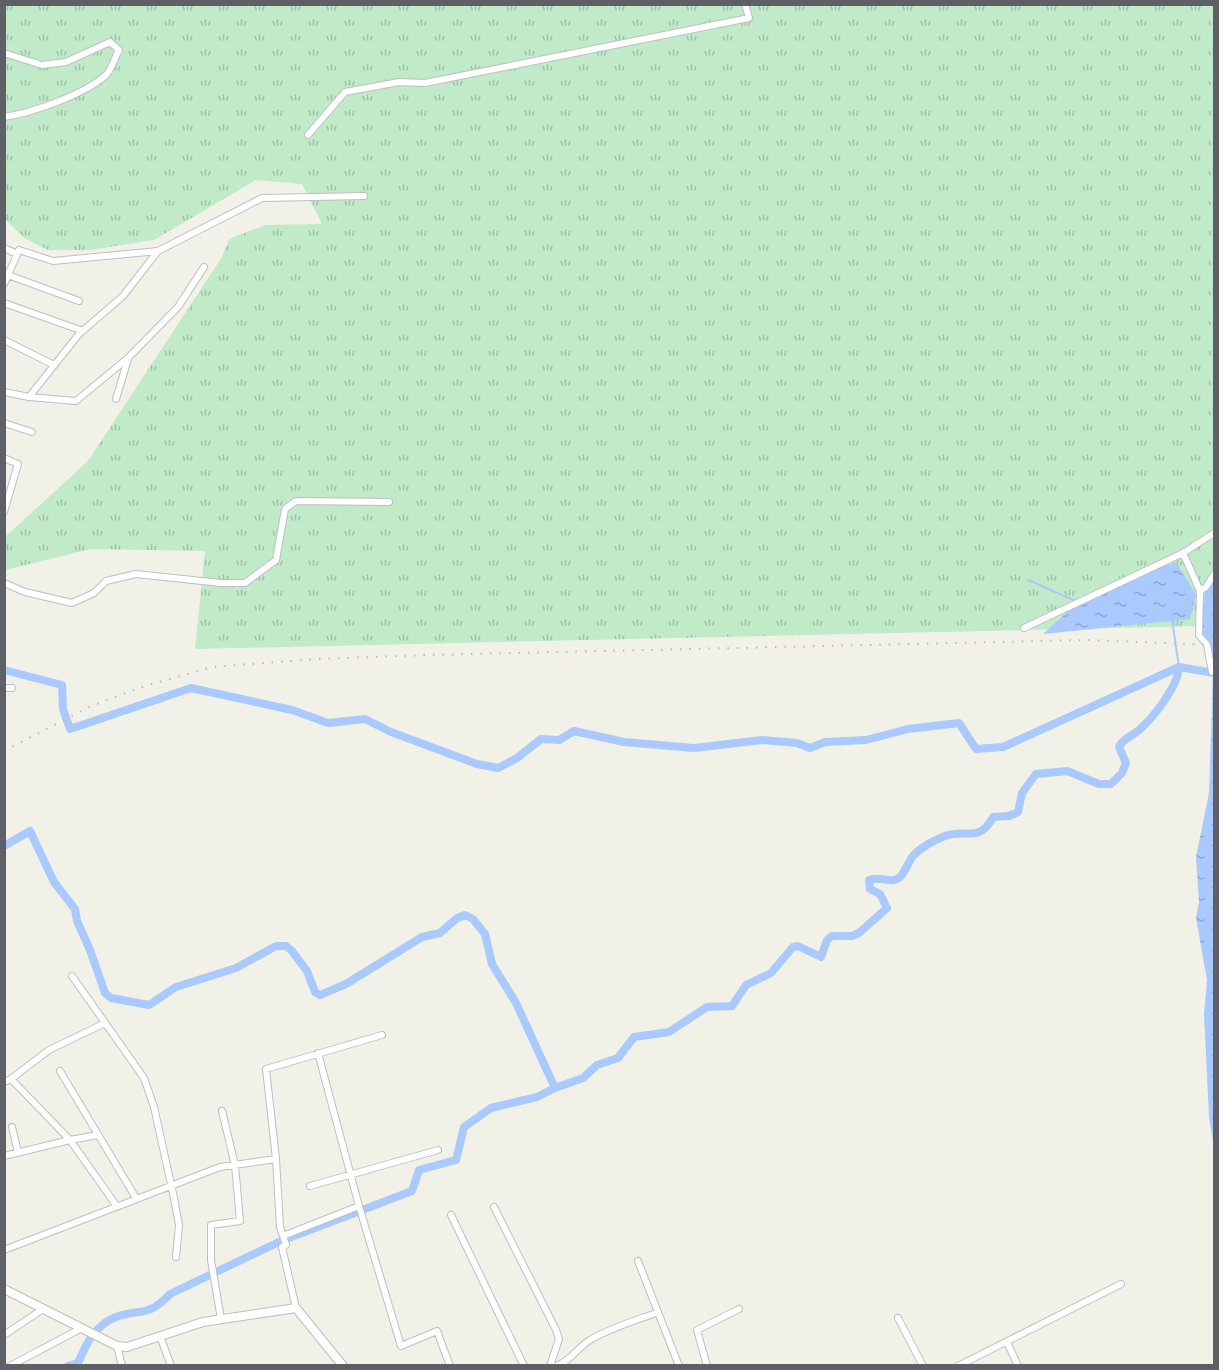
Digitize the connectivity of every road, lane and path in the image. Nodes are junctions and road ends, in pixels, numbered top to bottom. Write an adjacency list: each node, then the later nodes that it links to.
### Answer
1 (745, 4): 4 (street)
2 (4, 53): 3 (street)
3 (4, 117)
4 (308, 135)
5 (364, 196): 7 (street)
6 (4, 248): 8 (street)
7 (158, 251): 8 (street); 14 (street)
8 (18, 255): 10 (street)
9 (204, 267): 16 (street)
10 (6, 274): 11 (street); 12 (street)
11 (4, 284)
12 (79, 301)
13 (4, 303): 14 (street)
14 (83, 331): 17 (street)
15 (4, 340): 17 (street)
16 (128, 358): 19 (street); 20 (street)
17 (54, 365): 19 (street)
18 (5, 391): 19 (street)
19 (28, 397)
20 (116, 399)
21 (4, 423): 22 (street)
22 (32, 432)
23 (4, 458): 25 (street)
24 (389, 502): 29 (street)
25 (5, 508)
26 (1215, 534): 27 (street)
27 (1183, 553): 30 (street); 31 (street)
28 (1215, 574): 30 (street)
29 (4, 583)
30 (1200, 591): 32 (street)
31 (1024, 628)
32 (1212, 672)
33 (72, 976): 34 (street)
34 (105, 1023): 38 (street); 49 (street)
35 (382, 1035): 36 (street)
36 (318, 1053): 46 (street); 48 (street)
37 (60, 1071): 41 (street)
38 (8, 1080): 42 (street)
39 (222, 1111): 47 (street)
40 (12, 1127): 44 (street)
41 (98, 1135): 42 (street); 51 (street)
42 (70, 1140): 44 (street); 52 (street)
43 (438, 1150): 48 (street)
44 (18, 1152): 45 (street)
45 (4, 1156)
46 (276, 1159): 47 (street); 56 (street)
47 (235, 1165): 49 (street); 67 (street)
48 (351, 1174): 50 (street); 53 (street)
49 (170, 1185): 51 (street); 58 (street)
50 (310, 1186)
51 (136, 1198): 52 (street)
52 (116, 1205): 57 (street)
53 (359, 1206): 56 (street); 78 (street)
54 (494, 1207): 80 (street)
55 (451, 1215): 79 (street)
56 (283, 1236): 62 (street)
57 (4, 1250)
58 (176, 1257)
59 (638, 1261): 65 (street)
60 (1121, 1284): 71 (street)
61 (4, 1289): 64 (street)
62 (296, 1308): 67 (street); 77 (street)
63 (739, 1309): 83 (street)
64 (43, 1310): 68 (street); 69 (street)
65 (656, 1313): 81 (street); 82 (street)
66 (898, 1318): 84 (street)
67 (221, 1319): 70 (street)
68 (80, 1329): 72 (street); 74 (street)
69 (4, 1335)
70 (160, 1336): 72 (street); 76 (street)
71 (1007, 1342): 73 (street); 87 (street)
72 (117, 1347): 75 (street)
73 (976, 1357): 85 (street); 86 (street)
74 (10, 1365)
75 (122, 1365)
76 (171, 1365)
77 (343, 1365)
78 (450, 1365)
79 (524, 1365)
80 (550, 1365)
81 (556, 1365)
82 (679, 1365)
83 (707, 1365)
84 (923, 1365)
85 (958, 1365)
86 (980, 1365)
87 (1018, 1365)

